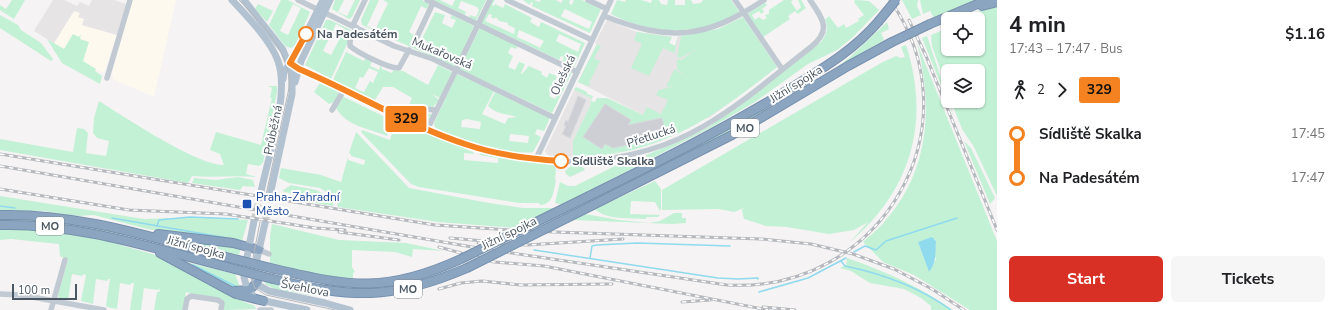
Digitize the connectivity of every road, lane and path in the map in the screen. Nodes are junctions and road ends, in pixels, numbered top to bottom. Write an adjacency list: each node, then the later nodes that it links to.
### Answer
1 (130, 0): 37 (street)
2 (232, 0): 32 (main road, Průběžná)
3 (244, 0): 30 (main road)
4 (298, 0): 21 (street, Mukařovská)
5 (323, 0): 21 (main road)
6 (330, 0): 21 (main road)
7 (365, 0): 26 (street)
8 (427, 0): 19 (street)
9 (490, 0): 25 (street)
10 (507, 0): 28 (street)
11 (588, 0): 20 (street)
12 (611, 0): 20 (street, Olešská)
13 (735, 0): 23 (street)
14 (764, 0): 23 (street)
15 (810, 0): 34 (street, Přetlucká)
16 (896, 0): 52 (highway, Jižní spojka / MO, bridge)
17 (988, 0): 22 (highway, Jižní spojka)
18 (997, 2): 22 (highway)
19 (433, 3): 25 (street); 27 (street)
20 (607, 9): 24 (street, Olešská)
21 (322, 10): 26 (street, Mukařovská); 29 (main road); 33 (main road)
22 (962, 11): 53 (highway, Jižní spojka / MO, bridge)
23 (744, 13): 24 (street); 34 (street)
24 (604, 16): 28 (street, Olešská)
25 (478, 24): 35 (street); 36 (street)
26 (355, 26): 31 (street, Mukařovská); 31 (street)
27 (417, 37)
28 (592, 40): 36 (street, Olešská)
29 (299, 48): 30 (main road); 33 (main road)
30 (283, 50): 33 (main road)
31 (409, 50): 35 (street, Mukařovská)
32 (278, 60): 33 (main road, Průběžná); 38 (main road, Průběžná)
33 (292, 67): 38 (main road, Průběžná); 39 (street, Přetlucká); 47 (main road, Průběžná)
34 (782, 69): 45 (street, Přetlucká)
35 (456, 70): 42 (street); 43 (street, Mukařovská)
36 (577, 72): 43 (street, Olešská)
37 (107, 78)
38 (282, 81): 46 (main road, Průběžná)
39 (344, 90): 41 (street); 44 (street, Přetlucká)
40 (413, 108): 42 (street)
41 (332, 110)
42 (436, 110): 44 (street)
43 (555, 118): 45 (street, Olešská)
44 (427, 130): 45 (street, Přetlucká)
45 (536, 159)
46 (261, 192)
47 (270, 195)
48 (0, 215): 52 (highway, Jižní spojka / MO)
49 (254, 221): 54 (main road)
50 (265, 223): 55 (main road)
51 (0, 225): 53 (highway, Jižní spojka / MO)
52 (123, 230): 54 (highway)
53 (143, 245): 63 (highway)
54 (249, 247): 55 (highway); 57 (main road)
55 (259, 250): 56 (street); 58 (main road)
56 (269, 254)
57 (247, 257)
58 (257, 259)
59 (65, 260): 65 (street)
60 (244, 277): 62 (main road)
61 (256, 281): 62 (highway); 73 (main road, Švehlova)
62 (248, 290): 63 (highway); 66 (main road, Švehlova)
63 (230, 291): 66 (highway)
64 (0, 294): 65 (street)
65 (54, 301): 67 (street); 68 (street)
66 (262, 307): 71 (street); 72 (main road, Švehlova)
67 (51, 310)
68 (104, 310)
69 (185, 310): 70 (street)
70 (221, 310)
71 (271, 310)
72 (307, 310)
73 (350, 310)

